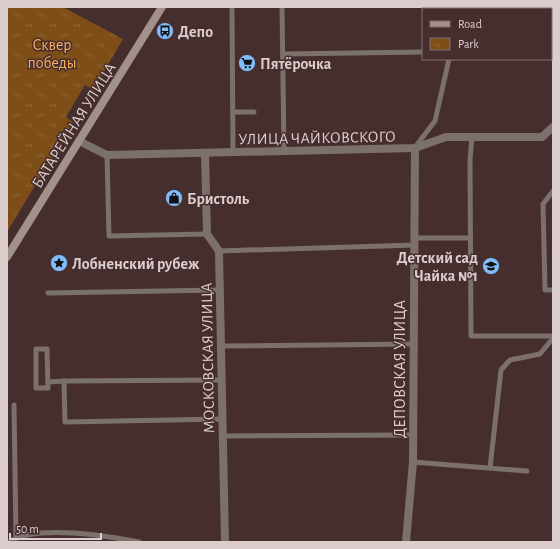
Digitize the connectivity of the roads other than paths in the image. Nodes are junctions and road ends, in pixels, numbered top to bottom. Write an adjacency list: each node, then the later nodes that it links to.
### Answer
1 (162, 7): 11 (main road, БАТАРЕЙНАЯ УЛИЦА)
2 (232, 7): 7 (lane)
3 (282, 7): 5 (lane)
4 (422, 52): 5 (lane)
5 (283, 54): 13 (lane)
6 (448, 60): 12 (lane)
7 (233, 112): 8 (lane); 15 (lane)
8 (254, 112)
9 (553, 127): 10 (street, УЛИЦА ЧАЙКОВСКОГО)
10 (472, 136): 12 (street, УЛИЦА ЧАЙКОВСКОГО); 19 (lane)
11 (79, 141): 16 (street, УЛИЦА ЧАЙКОВСКОГО); 22 (main road, БАТАРЕЙНАЯ УЛИЦА)
12 (415, 148): 13 (street, УЛИЦА ЧАЙКОВСКОГО); 20 (street, ДЕПОВСКАЯ УЛИЦА)
13 (284, 151): 15 (street, УЛИЦА ЧАЙКОВСКОГО)
14 (205, 153): 15 (street, УЛИЦА ЧАЙКОВСКОГО); 16 (street, УЛИЦА ЧАЙКОВСКОГО); 18 (street)
15 (233, 153)
16 (107, 155): 18 (lane)
17 (553, 191): 24 (lane)
18 (207, 234): 21 (street, МОСКОВСКАЯ УЛИЦА)
19 (470, 238): 20 (lane); 26 (lane)
20 (415, 242): 21 (lane); 27 (street, ДЕПОВСКАЯ УЛИЦА)
21 (218, 251): 23 (street, МОСКОВСКАЯ УЛИЦА)
22 (7, 257)
23 (220, 290): 25 (lane); 28 (street, МОСКОВСКАЯ УЛИЦА)
24 (553, 290)
25 (48, 293)
26 (553, 337): 37 (lane)
27 (414, 344): 28 (lane); 34 (street, ДЕПОВСКАЯ УЛИЦА)
28 (221, 346): 29 (street, МОСКОВСКАЯ УЛИЦА)
29 (221, 380): 31 (lane); 33 (street, МОСКОВСКАЯ УЛИЦА)
30 (48, 382): 30 (lane); 31 (lane)
31 (64, 382): 33 (lane)
32 (14, 405): 39 (lane)
33 (222, 419): 35 (street, МОСКОВСКАЯ УЛИЦА)
34 (413, 435): 35 (lane); 36 (street, ДЕПОВСКАЯ УЛИЦА)
35 (222, 436): 42 (street, МОСКОВСКАЯ УЛИЦА)
36 (413, 462): 37 (lane); 43 (street, ДЕПОВСКАЯ УЛИЦА)
37 (490, 468): 38 (lane)
38 (527, 471)
39 (16, 538): 40 (lane); 41 (lane)
40 (9, 542)
41 (139, 542)
42 (225, 542)
43 (406, 542)

